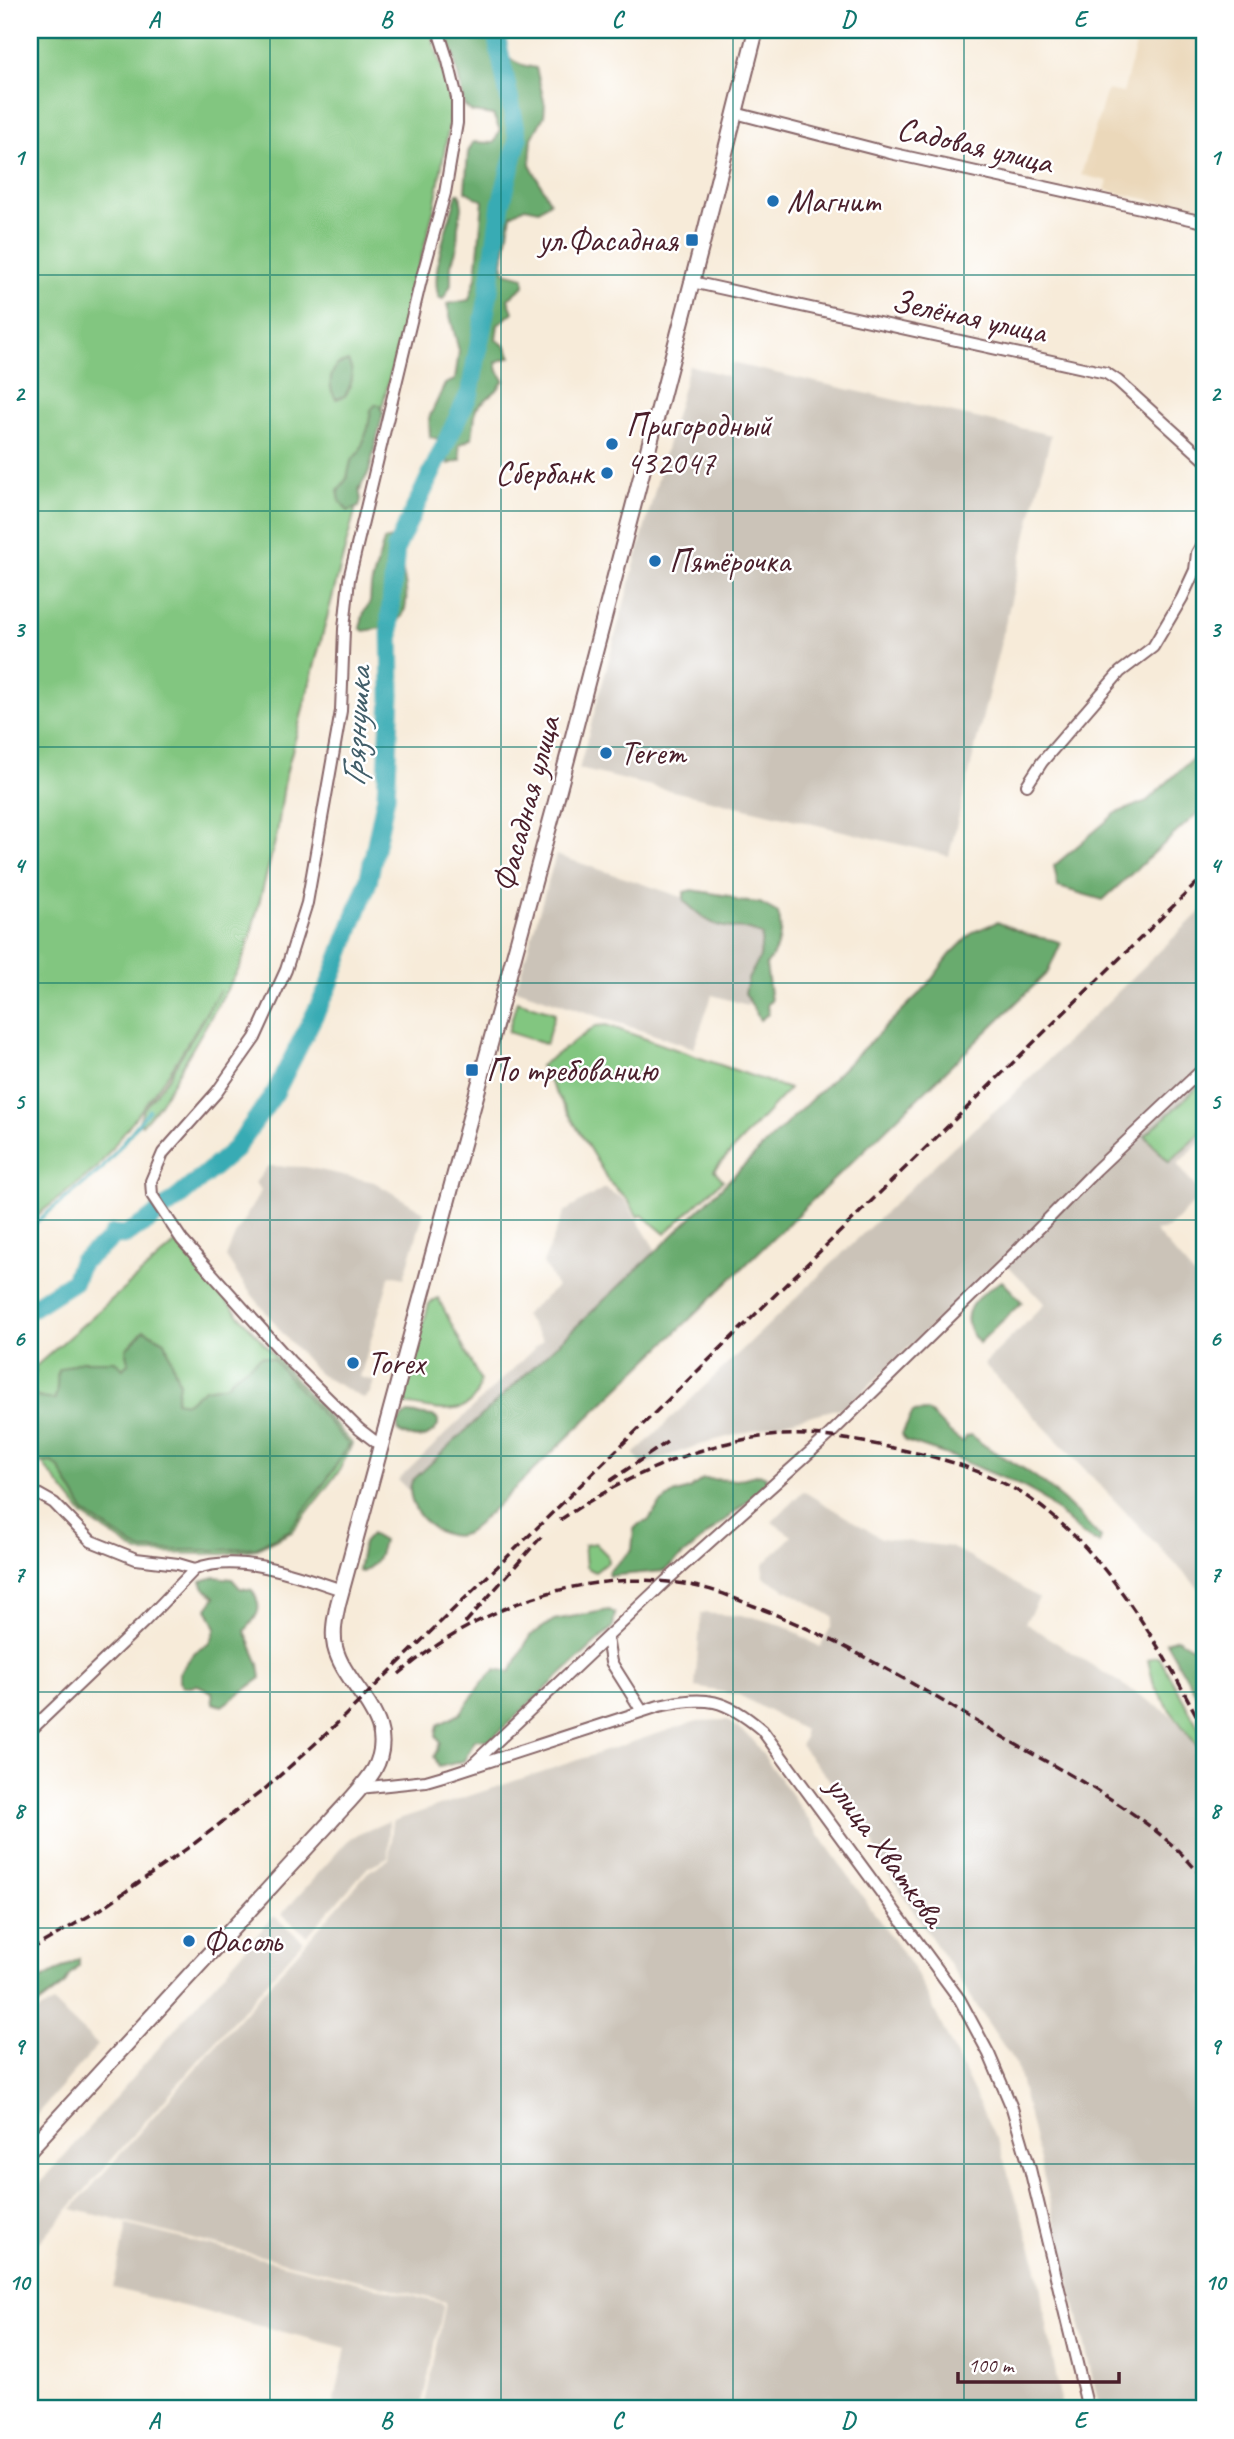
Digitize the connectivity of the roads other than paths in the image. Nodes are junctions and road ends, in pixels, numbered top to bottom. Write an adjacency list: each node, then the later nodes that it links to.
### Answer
1 (438, 30): 10 (street)
2 (755, 30): 3 (main road, Фасадная улица)
3 (735, 113): 4 (street, Садовая улица); 5 (main road, Фасадная улица)
4 (1204, 222)
5 (692, 282): 6 (street, Зелёная улица); 10 (main road, Фасадная улица)
6 (1204, 459)
7 (1204, 541): 8 (street)
8 (1027, 785)
9 (1204, 1069): 14 (street)
10 (381, 1446): 13 (main road, Фасадная улица)
11 (30, 1496): 12 (street)
12 (195, 1569): 13 (street); 16 (street)
13 (342, 1590): 18 (main road, Фасадная улица)
14 (607, 1638): 15 (street); 17 (street)
15 (642, 1711): 17 (street, улица Хваткова); 20 (street, улица Хваткова)
16 (30, 1731)
17 (469, 1768): 18 (street, улица Хваткова)
18 (360, 1788): 19 (main road, Фасадная улица)
19 (30, 2149)
20 (1088, 2409)

